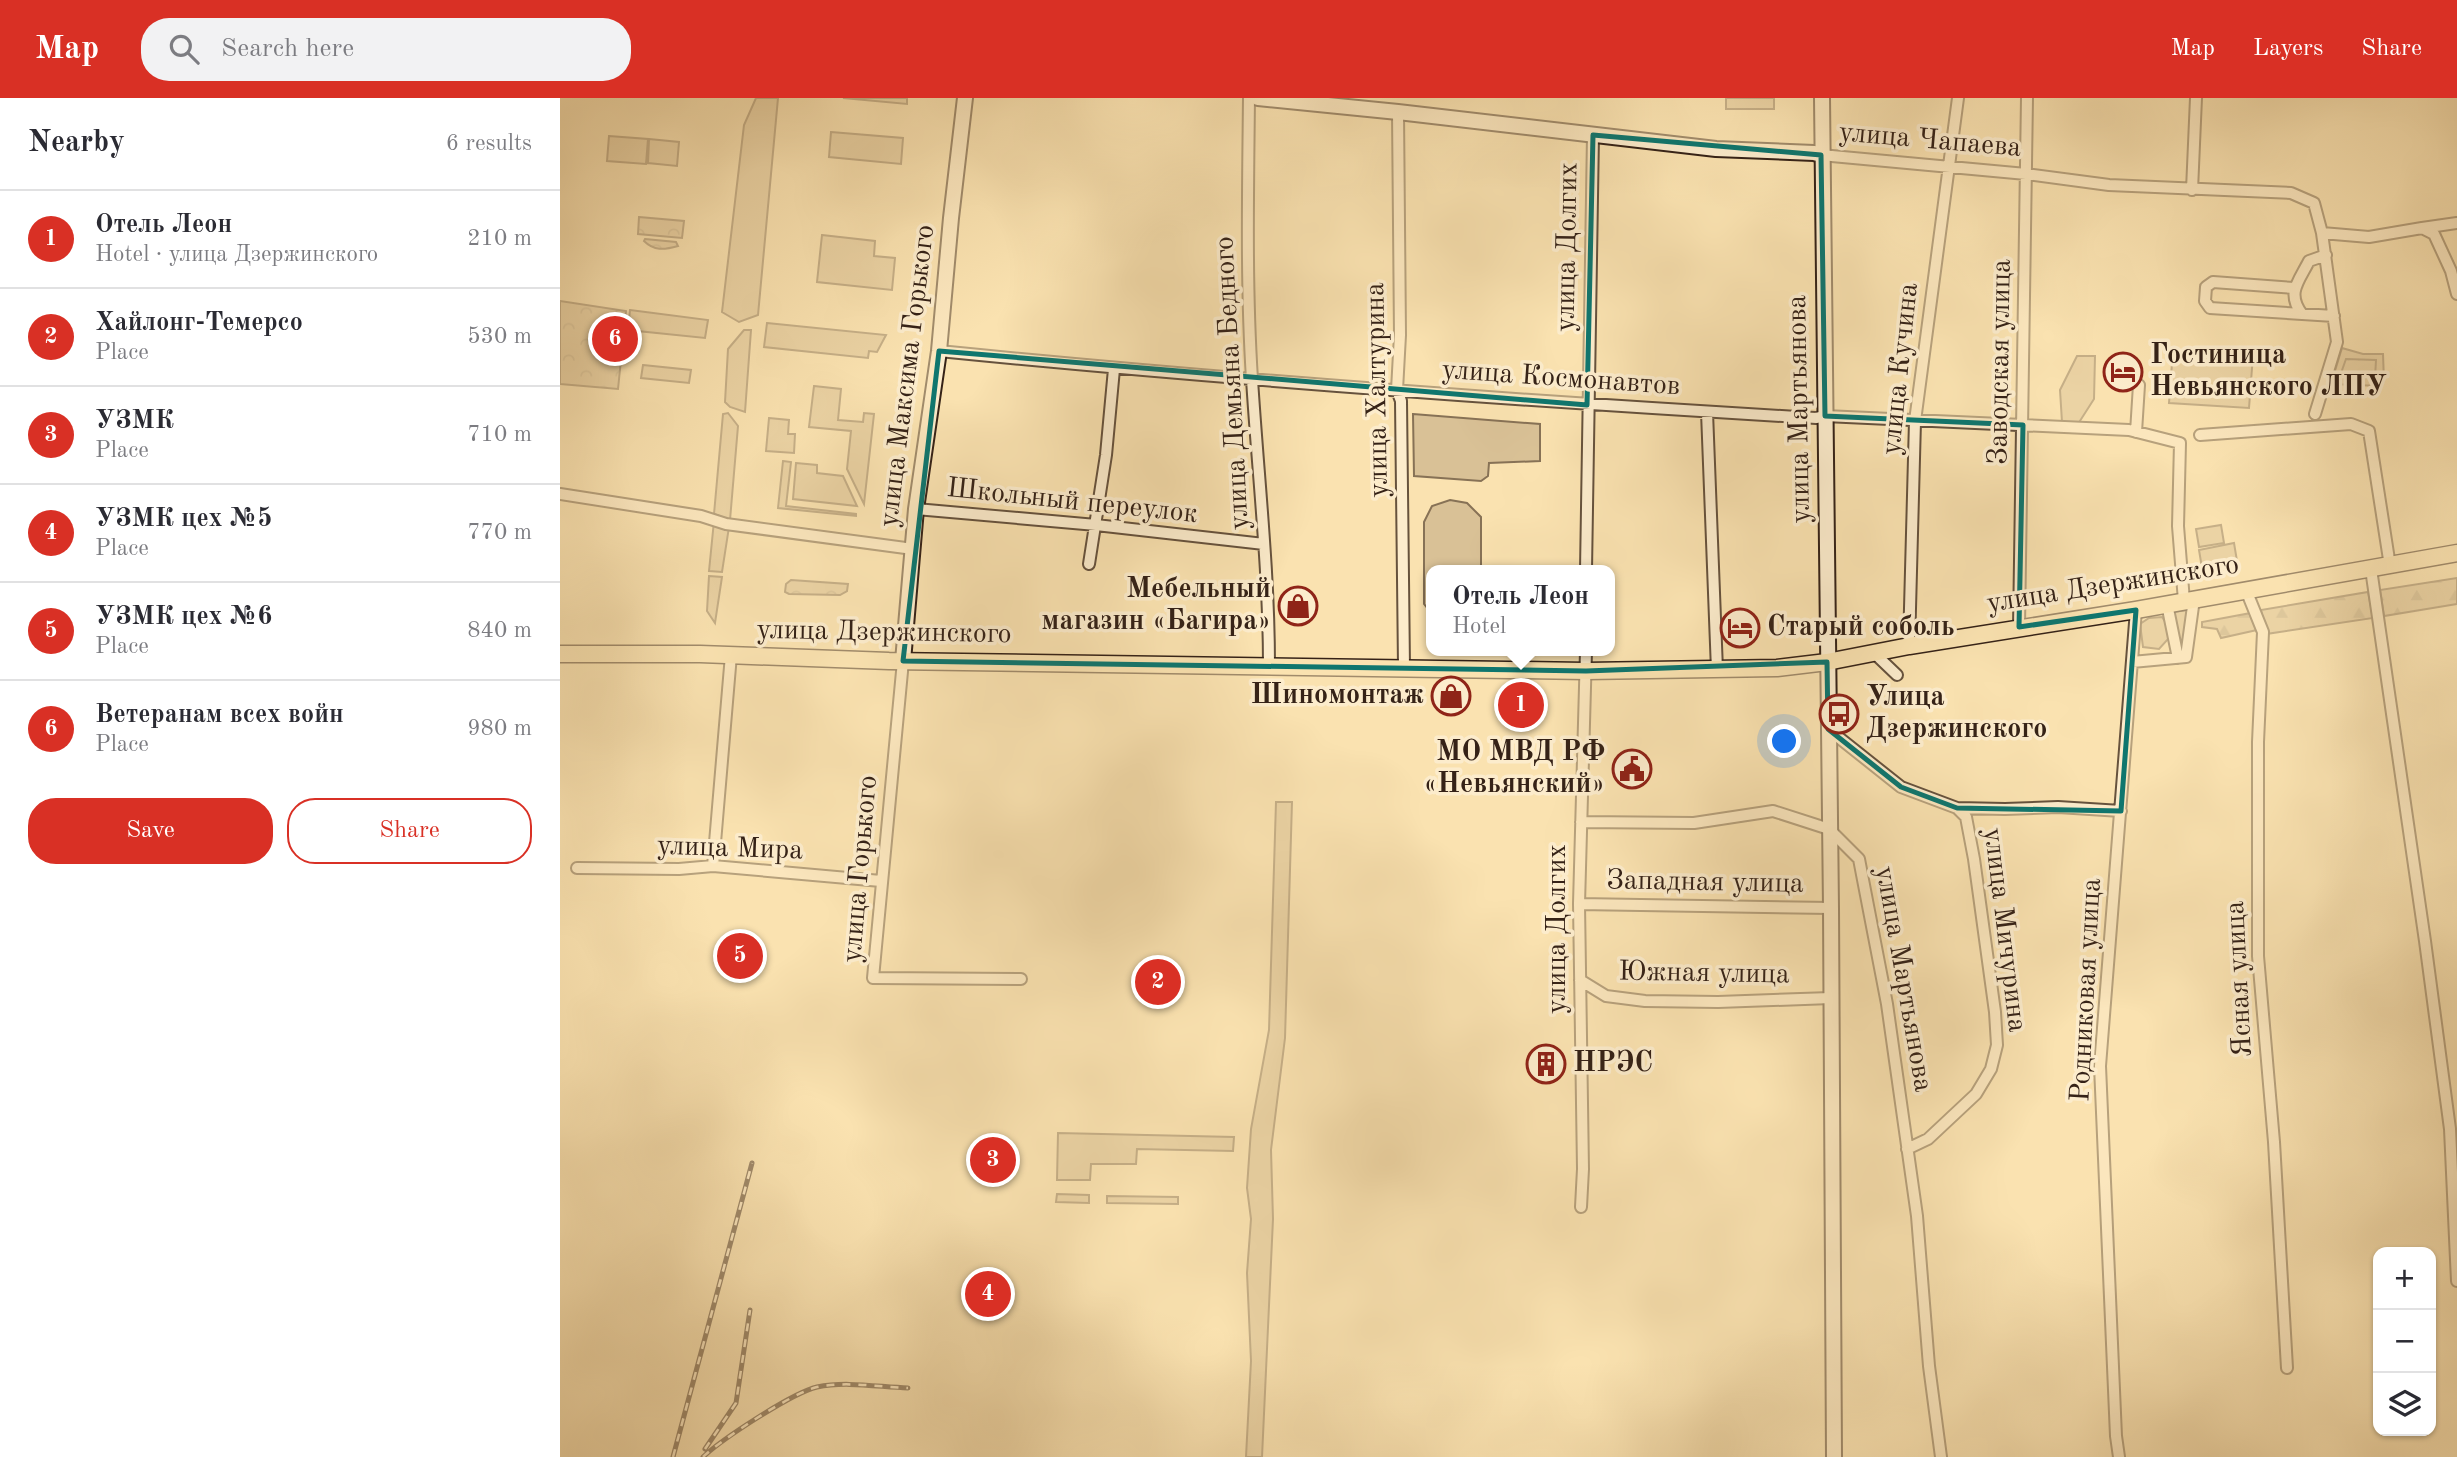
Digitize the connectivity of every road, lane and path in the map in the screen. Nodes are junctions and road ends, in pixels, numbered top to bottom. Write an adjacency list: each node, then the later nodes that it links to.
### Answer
1 (965, 98): 22 (main road, улица Максима Горького)
2 (1249, 98): 24 (street, улица Демьяна Бедного)
3 (1258, 98): 8 (main road, улица Чапаева)
4 (1822, 98): 10 (main road, улица Мартьянова)
5 (1958, 98): 11 (street, улица Кучина)
6 (2027, 98): 12 (street, Заводская улица)
7 (2196, 98): 13 (street)
8 (1398, 112): 9 (main road, улица Чапаева); 26 (street, улица Халтурина)
9 (1593, 135): 10 (main road, улица Чапаева); 27 (street, улица Долгих)
10 (1821, 155): 11 (street, улица Чапаева); 30 (main road, улица Мартьянова)
11 (1948, 166): 12 (street, улица Чапаева); 31 (street, улица Кучина)
12 (2026, 174): 13 (street, улица Чапаева); 32 (street, Заводская улица)
13 (2192, 190): 16 (street, улица Чапаева)
14 (2457, 223): 15 (street)
15 (2422, 228): 16 (street); 19 (street)
16 (2322, 233): 17 (street, улица Чапаева)
17 (2326, 255): 18 (street); 21 (street, улица Чапаева)
18 (2294, 288): 20 (street); 20 (street)
19 (2457, 294)
20 (2302, 314): 21 (street)
21 (2334, 316): 29 (street, улица Чапаева)
22 (939, 352): 23 (street, улица Космонавтов); 36 (main road, улица Максима Горького)
23 (1114, 369): 24 (street, улица Космонавтов); 37 (street)
24 (1252, 379): 26 (street, улица Космонавтов); 38 (street, улица Демьяна Бедного)
25 (2139, 385): 33 (street)
26 (1397, 390): 27 (street, улица Космонавтов); 60 (street, улица Халтурина)
27 (1587, 405): 28 (street, улица Космонавтов); 42 (street, улица Долгих)
28 (1707, 412): 30 (street, улица Космонавтов); 61 (street)
29 (2315, 414)
30 (1825, 416): 31 (street, улица Космонавтов); 57 (main road, улица Мартьянова)
31 (1914, 421): 32 (street, улица Космонавтов); 50 (street, улица Кучина)
32 (2022, 425): 33 (street, улица Космонавтов); 49 (street, Заводская улица)
33 (2136, 432): 46 (street, улица Космонавтов)
34 (2200, 435): 43 (street)
35 (560, 494): 39 (street)
36 (916, 509): 37 (street, Школьный переулок); 39 (main road, улица Максима Горького)
37 (1096, 525): 38 (street, Школьный переулок); 41 (street)
38 (1264, 544): 59 (street, улица Демьяна Бедного)
39 (913, 549): 56 (main road, улица Максима Горького)
40 (2457, 554): 43 (main road, улица Дзержинского)
41 (1089, 564)
42 (1586, 565)
43 (2390, 566): 44 (main road, улица Дзержинского)
44 (2371, 569): 45 (main road, улица Дзержинского); 79 (street)
45 (2246, 590): 46 (main road, улица Дзержинского); 80 (street, Ясная улица)
46 (2189, 600): 47 (main road, улица Дзержинского); 55 (street)
47 (2167, 604): 48 (main road, улица Дзержинского); 55 (street)
48 (2136, 610): 49 (main road, улица Дзержинского); 58 (street, Родниковая улица)
49 (2019, 628): 50 (main road, улица Дзержинского)
50 (1909, 646): 51 (main road, улица Дзержинского)
51 (1874, 653): 57 (main road, улица Дзержинского); 63 (street)
52 (560, 654): 53 (main road, улица Дзержинского)
53 (731, 655): 56 (main road, улица Дзержинского); 69 (street)
54 (1586, 656): 62 (street, улица Долгих)
55 (2178, 658): 58 (street)
56 (903, 661): 59 (main road, улица Дзержинского); 71 (street, улица Горького)
57 (1827, 662): 61 (main road, улица Дзержинского); 64 (main road, улица Мартьянова)
58 (2132, 662): 66 (street, Родниковая улица)
59 (1269, 666): 60 (main road, улица Дзержинского)
60 (1404, 667): 62 (main road, улица Дзержинского)
61 (1717, 670): 62 (main road, улица Дзержинского)
62 (1586, 671): 67 (street, улица Долгих)
63 (1897, 675)
64 (1828, 729): 65 (street); 68 (main road, улица Мартьянова)
65 (1957, 808): 66 (street); 77 (street, улица Мичурина)
66 (2121, 810): 83 (street, Родниковая улица)
67 (1581, 822): 68 (street); 72 (street, улица Долгих)
68 (1829, 829): 73 (main road); 77 (street, улица Мартьянова)
69 (713, 866): 70 (street, улица Мира); 71 (street, улица Мира)
70 (577, 868)
71 (881, 881): 74 (street, улица Горького)
72 (1579, 904): 73 (street, Западная улица); 75 (street, улица Долгих)
73 (1831, 908): 76 (main road)
74 (1021, 979)
75 (1580, 980): 76 (street, Южная улица); 78 (street, улица Долгих)
76 (1831, 998): 81 (main road)
77 (1907, 1149): 82 (street, улица Мартьянова)
78 (1581, 1207)
79 (2457, 1281)
80 (2287, 1368)
81 (1834, 1457)
82 (1941, 1457)
83 (2119, 1457)

